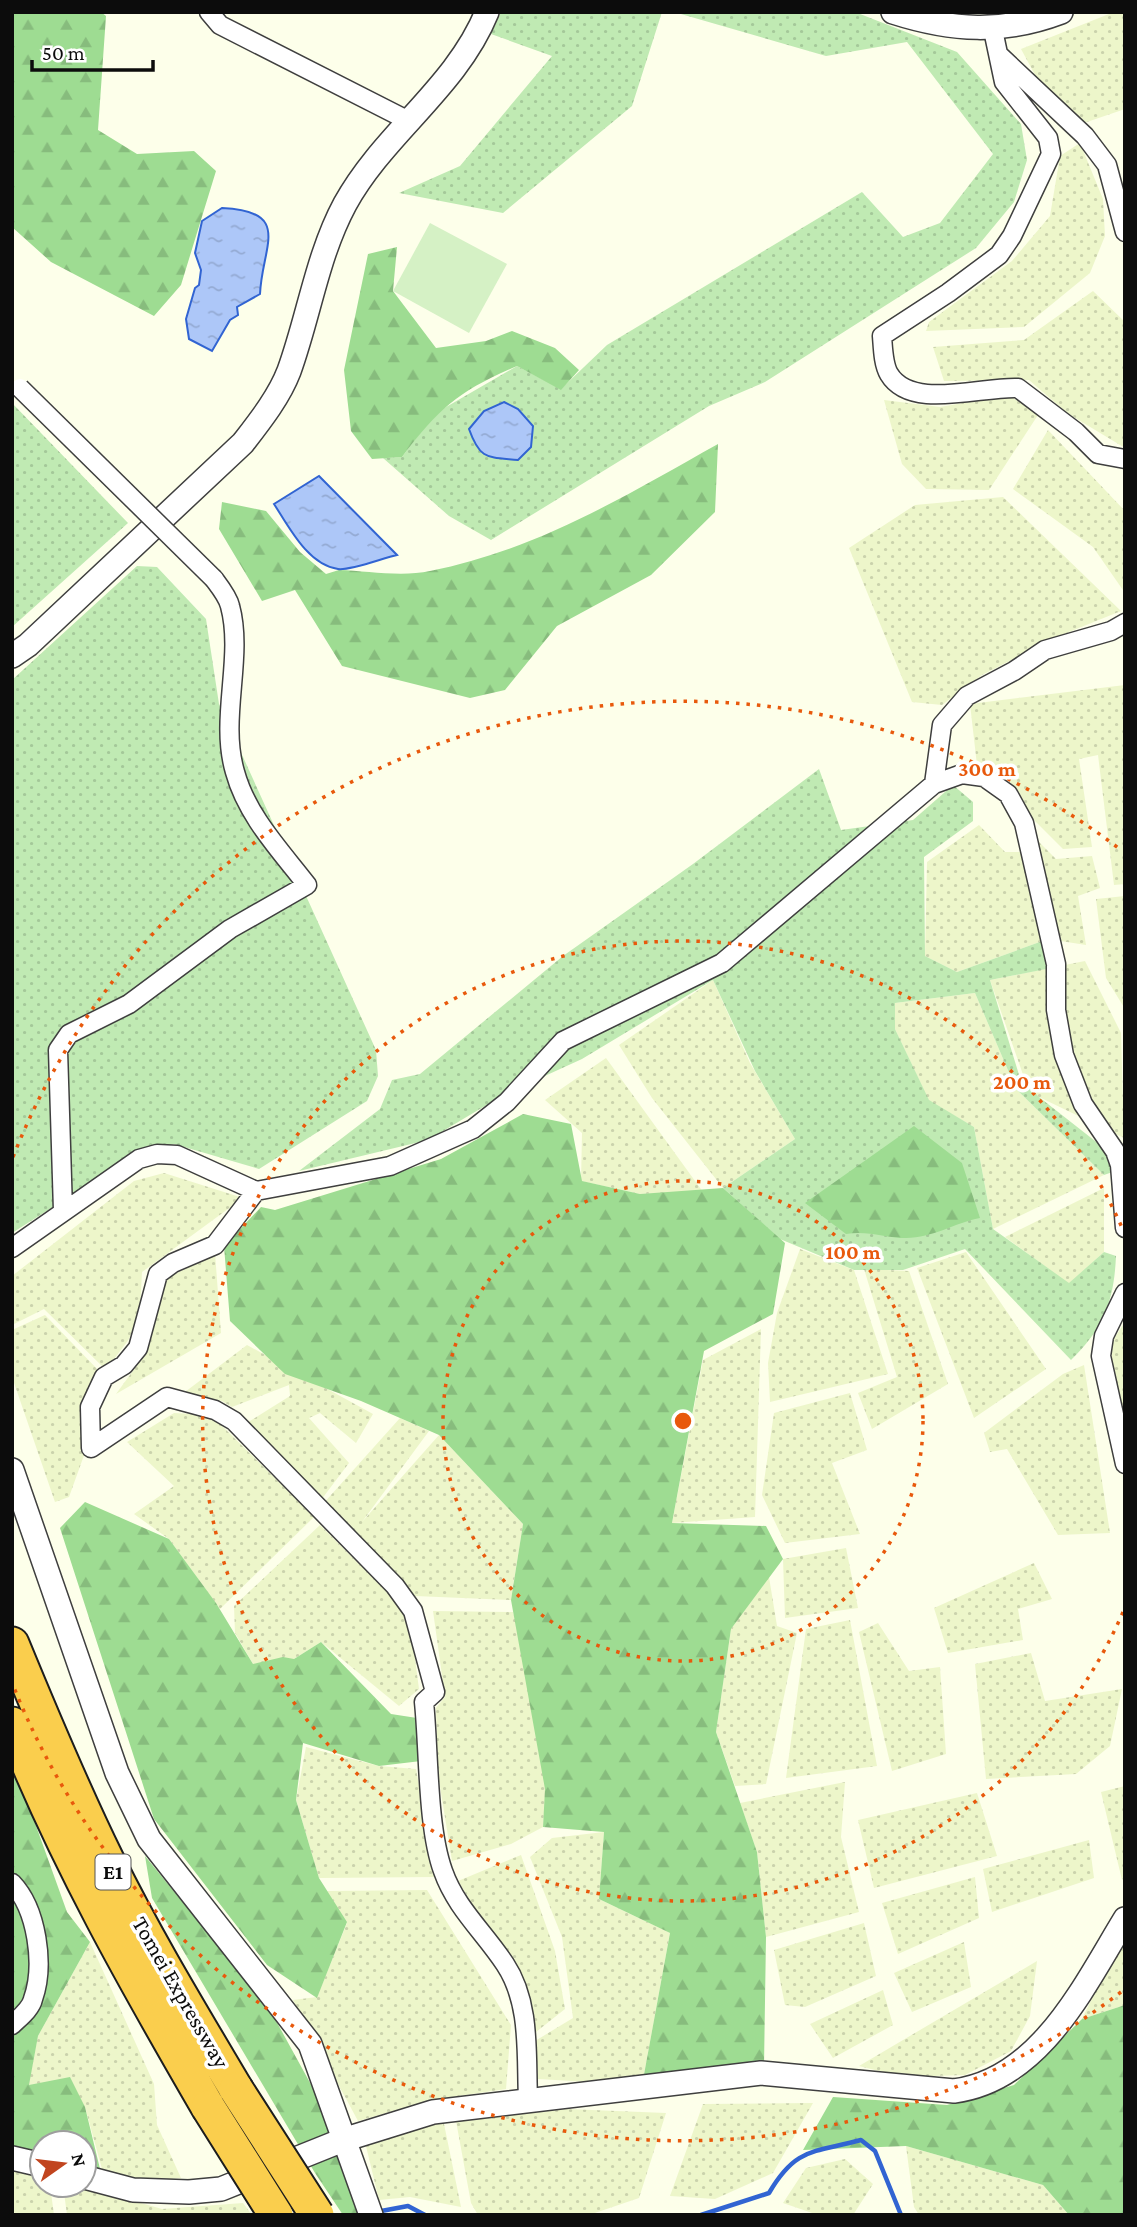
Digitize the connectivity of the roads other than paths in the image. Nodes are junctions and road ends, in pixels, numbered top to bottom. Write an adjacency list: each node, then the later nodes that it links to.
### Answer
1 (209, 12): 7 (street)
2 (487, 12): 7 (street)
3 (893, 12): 5 (street)
4 (1061, 12): 5 (street)
5 (993, 30): 6 (street)
6 (1000, 56): 8 (street); 10 (street)
7 (407, 121): 12 (street)
8 (1125, 232)
9 (16, 384): 15 (street, bridge)
10 (1125, 459)
11 (1125, 622): 13 (street)
12 (12, 656)
13 (934, 784): 14 (street); 16 (street)
14 (256, 1191): 15 (street); 26 (street)
15 (62, 1211): 17 (street)
16 (1125, 1228)
17 (12, 1248)
18 (1125, 1293): 19 (street)
19 (1125, 1464)
20 (12, 1470): 27 (street)
21 (12, 1644): 30 (highway, Tomei Expressway / E1, bridge)
22 (12, 1724): 29 (highway, Tomei Expressway / E1, bridge)
23 (12, 1883): 25 (street)
24 (1125, 1919): 26 (street)
25 (12, 2025)
26 (528, 2099): 27 (street)
27 (344, 2140): 28 (street); 31 (street)
28 (98, 2180)
29 (276, 2215)
30 (317, 2215)
31 (371, 2215)

